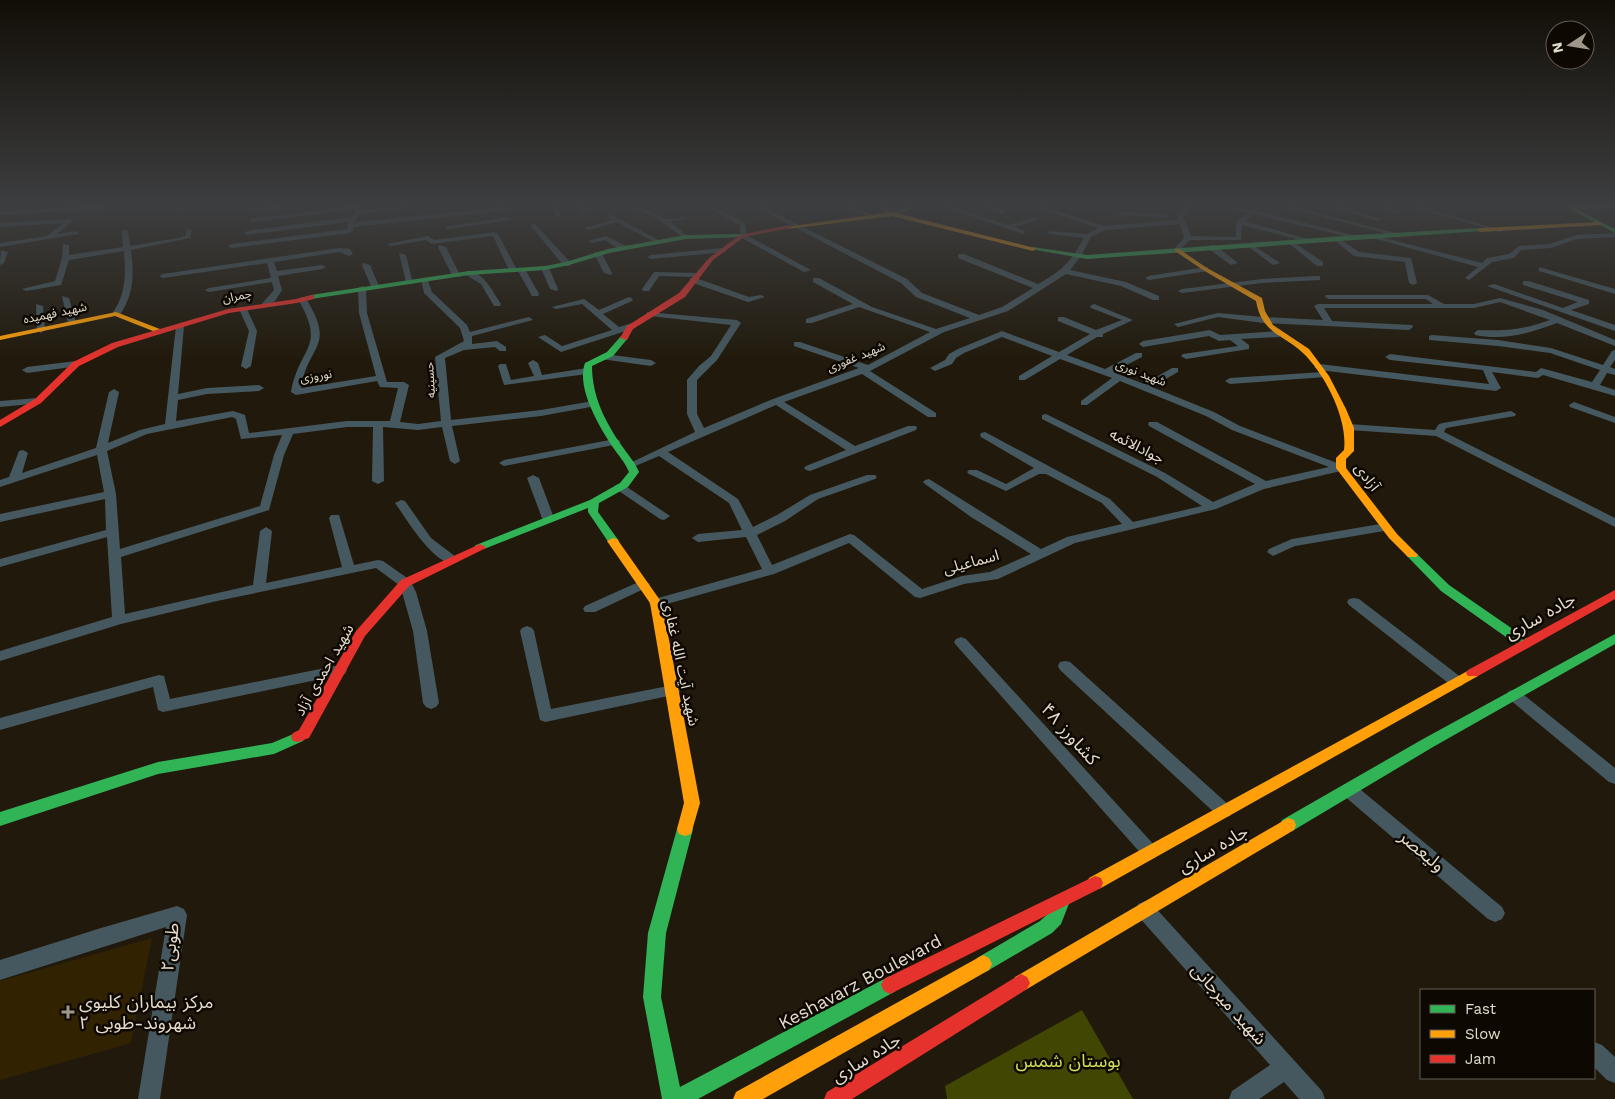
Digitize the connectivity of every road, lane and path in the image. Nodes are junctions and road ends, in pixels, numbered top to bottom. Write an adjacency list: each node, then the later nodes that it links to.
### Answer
1 (66, 258): 55 (street)
2 (127, 258): 78 (street)
3 (312, 258): 32 (street)
4 (403, 258): 47 (street)
5 (448, 258): 38 (street)
6 (511, 258): 33 (street)
7 (562, 258): 24 (street)
8 (585, 258): 24 (main road, چمران)
9 (600, 258): 37 (street)
10 (715, 258): 41 (main road)
11 (785, 258): 34 (street)
12 (860, 258): 80 (street)
13 (966, 258): 53 (street)
14 (1075, 258): 35 (street, شهید غفوری)
15 (1189, 258): 30 (main road, آزادی)
16 (1228, 258): 22 (street)
17 (1269, 258): 23 (street)
18 (1312, 258): 25 (street)
19 (1393, 258): 48 (street)
20 (1454, 258): 28 (street)
21 (1499, 258): 28 (street)
22 (1234, 263)
23 (1276, 263)
24 (567, 264): 29 (main road, چمران)
25 (1320, 264)
26 (366, 265): 51 (street)
27 (322, 266): 32 (street)
28 (1483, 266): 44 (street)
29 (545, 268): 33 (main road, چمران); 56 (street)
30 (1205, 269): 42 (street); 50 (main road, آزادی)
31 (1542, 269): 60 (street)
32 (273, 270): 39 (street); 40 (street); 58 (street); 71 (street)
33 (518, 270): 36 (main road, چمران); 61 (street)
34 (807, 270)
35 (1065, 271): 53 (street, شهید غفوری); 65 (street)
36 (469, 273): 38 (main road, چمران); 68 (street)
37 (608, 273)
38 (456, 275): 45 (main road, چمران)
39 (163, 276)
40 (203, 278)
41 (695, 278): 57 (street); 62 (street); 79 (main road)
42 (1149, 278)
43 (1317, 278): 50 (street)
44 (1469, 278)
45 (424, 280): 47 (main road, چمران); 100 (street)
46 (816, 280): 69 (street)
47 (410, 282): 51 (main road, چمران)
48 (1414, 282)
49 (1526, 283): 76 (street)
50 (1232, 284): 59 (street); 83 (main road, آزادی)
51 (375, 286): 54 (main road, چمران)
52 (1491, 286): 76 (street)
53 (1038, 287): 80 (street, شهید غفوری)
54 (362, 288): 67 (main road, چمران); 132 (street)
55 (26, 289)
56 (554, 289)
57 (646, 289)
58 (208, 290)
59 (1182, 291)
60 (1615, 292)
61 (535, 294)
62 (761, 297)
63 (1329, 297): 74 (street)
64 (66, 298): 86 (street)
65 (1156, 298)
66 (629, 299): 77 (street)
67 (302, 300): 71 (main road, چمران); 132 (street, نوروزی)
68 (497, 304)
69 (860, 304): 85 (street); 96 (street)
70 (38, 306): 93 (street)
71 (264, 306): 75 (main road, چمران)
72 (1094, 306): 98 (street)
73 (556, 307): 77 (street)
74 (1442, 307): 84 (street); 87 (street)
75 (243, 309): 89 (main road, چمران); 120 (street)
76 (1564, 310): 92 (street)
77 (598, 313): 94 (street)
78 (116, 314): 86 (main road, شهید فهمیده); 95 (main road)
79 (650, 314): 90 (main road); 162 (street)
80 (979, 318): 96 (street, شهید غفوری)
81 (1061, 319): 98 (street)
82 (529, 320): 100 (street)
83 (1263, 320): 87 (street); 88 (street); 99 (main road, آزادی)
84 (1558, 320): 97 (street); 106 (street)
85 (809, 321)
86 (72, 323): 93 (main road, شهید فهمیده)
87 (1329, 323): 91 (street)
88 (1178, 324)
89 (180, 326): 95 (main road, چمران); 142 (street)
90 (632, 326): 94 (street); 115 (main road)
91 (1409, 327)
92 (1615, 328)
93 (40, 330): 103 (main road, شهید فهمیده)
94 (617, 330): 104 (street)
95 (161, 331): 119 (main road, چمران)
96 (936, 332): 125 (street, شهید غفوری)
97 (1478, 332)
98 (1097, 333): 101 (street); 113 (street)
99 (1279, 334): 102 (street); 129 (main road, آزادی)
100 (467, 335): 109 (street)
101 (1107, 337)
102 (1232, 337): 108 (street); 114 (street)
103 (0, 338)
104 (542, 338)
105 (1432, 338): 124 (street)
106 (1615, 343)
107 (797, 344): 125 (street)
108 (1143, 344)
109 (464, 347): 110 (street); 155 (street, حسینیه)
110 (503, 348)
111 (1615, 353): 124 (street)
112 (1139, 355): 131 (street)
113 (1057, 356): 122 (street, شهید نوری); 131 (street, شهید نوری); 134 (street)
114 (1186, 356)
115 (604, 357): 118 (street); 128 (main road)
116 (1390, 357): 123 (street)
117 (533, 363): 133 (street)
118 (651, 363)
119 (76, 364): 126 (street); 143 (main road, چمران)
120 (246, 366)
121 (503, 366): 133 (street)
122 (935, 368)
123 (1486, 368): 129 (street); 137 (street)
124 (1604, 368): 130 (street); 137 (street)
125 (866, 369): 144 (street, شهید غفوری); 150 (street)
126 (27, 370)
127 (1175, 370): 139 (street)
128 (587, 371): 133 (street); 147 (main road)
129 (1321, 371): 136 (street); 159 (main road, آزادی)
130 (1615, 372)
131 (1105, 373): 135 (street, شهید نوری)
132 (381, 378): 157 (street)
133 (539, 378)
134 (1022, 378)
135 (1118, 378): 139 (street, شهید نوری); 145 (street)
136 (1230, 381)
137 (1594, 386): 141 (street)
138 (259, 388): 142 (street)
139 (1144, 388): 174 (street, شهید نوری)
140 (114, 392): 166 (street)
141 (1615, 393)
142 (173, 398): 158 (street)
143 (38, 401): 146 (street); 153 (main road, چمران)
144 (776, 402): 162 (street, شهید غفوری); 167 (street)
145 (1084, 403)
146 (0, 404)
147 (593, 404): 155 (street); 165 (main road)
148 (1574, 404): 152 (street)
149 (1511, 414): 163 (street)
150 (932, 415)
151 (1046, 417): 188 (street, جوادالائمه)
152 (1615, 420)
153 (0, 424)
154 (378, 424): 157 (street); 161 (street); 180 (street)
155 (446, 424): 157 (street); 170 (street)
156 (1153, 424): 183 (street)
157 (394, 425)
158 (170, 426): 161 (street); 166 (street)
159 (1349, 427): 163 (street); 174 (main road, آزادی)
160 (912, 428): 167 (street)
161 (289, 431): 202 (street)
162 (701, 433): 169 (street, شهید غفوری)
163 (1438, 433): 193 (street)
164 (985, 435): 175 (street)
165 (615, 442): 171 (street); 172 (main road)
166 (101, 450): 179 (street); 185 (street)
167 (854, 450): 173 (street)
168 (24, 452): 179 (street)
169 (660, 452): 172 (street, شهید غفوری); 198 (street)
170 (455, 461)
171 (504, 463)
172 (632, 464): 184 (main road)
173 (810, 468)
174 (1341, 468): 183 (street, اسماعیلی); 195 (main road, آزادی)
175 (1048, 471): 176 (street); 194 (street)
176 (973, 472)
177 (871, 477): 198 (street)
178 (534, 478): 192 (street)
179 (14, 480): 182 (street)
180 (378, 481)
181 (929, 482): 201 (street)
182 (0, 484)
183 (1265, 485): 188 (street, اسماعیلی)
184 (620, 487): 186 (main road); 189 (street)
185 (110, 494): 190 (street); 197 (street)
186 (594, 502): 192 (main road, شهید احمدی آزاد); 208 (main road, شهید آیت الله غفاری)
187 (401, 503): 203 (street)
188 (1212, 506): 194 (street, اسماعیلی)
189 (664, 516)
190 (0, 518)
191 (335, 518): 205 (street)
192 (548, 518): 203 (main road, شهید احمدی آزاد)
193 (1615, 523)
194 (1130, 526): 201 (street, اسماعیلی)
195 (1386, 527): 200 (street); 218 (main road, آزادی)
196 (266, 531): 209 (street)
197 (113, 532): 202 (street); 204 (street)
198 (750, 533): 199 (street); 206 (street)
199 (698, 538)
200 (1273, 552)
201 (1041, 554): 206 (street, اسماعیلی)
202 (114, 555): 214 (street)
203 (452, 560): 207 (main road, شهید احمدی آزاد)
204 (0, 563)
205 (349, 570): 207 (street); 209 (street)
206 (769, 570): 212 (street, اسماعیلی)
207 (405, 583): 221 (main road, شهید احمدی آزاد); 225 (street)
208 (643, 584): 212 (main road, شهید آیت الله غفاری); 213 (street)
209 (259, 588): 214 (street)
210 (1615, 594): 218 (main road, جاده ساری)
211 (1354, 602): 222 (street)
212 (656, 603): 223 (main road, شهید آیت الله غفاری)
213 (590, 609)
214 (120, 620): 219 (street)
215 (527, 630): 223 (street)
216 (1615, 638): 224 (main road, جاده ساری)
217 (961, 642): 231 (street, کشاورز ۴۸)
218 (1525, 644): 222 (main road, جاده ساری)
219 (0, 656)
220 (1065, 666): 229 (street)
221 (340, 670): 226 (street); 230 (main road, شهید احمدی آزاد)
222 (1456, 682): 229 (main road, جاده ساری)
223 (673, 690): 240 (main road, شهید آیت الله غفاری)
224 (1514, 695): 227 (street); 228 (main road, جاده ساری)
225 (431, 703)
226 (0, 724)
227 (1615, 777)
228 (1349, 790): 233 (main road, جاده ساری); 234 (street, ولیعصر)
229 (1224, 811): 231 (main road, جاده ساری)
230 (0, 819)
231 (1150, 852): 232 (main road, جاده ساری)
232 (1062, 901): 241 (main road, Keshavarz Boulevard); 242 (main road)
233 (1144, 910): 237 (street, شهید میرجانی); 243 (main road, جاده ساری)
234 (1495, 913)
235 (0, 970): 239 (street, طوبی۲)
236 (1595, 1054): 238 (street)
237 (1285, 1068): 244 (street); 245 (street, شهید میرجانی)
238 (1615, 1072)
239 (149, 1099)
240 (672, 1099)
241 (678, 1099)
242 (743, 1099)
243 (834, 1099)
244 (1240, 1099)
245 (1314, 1099)

